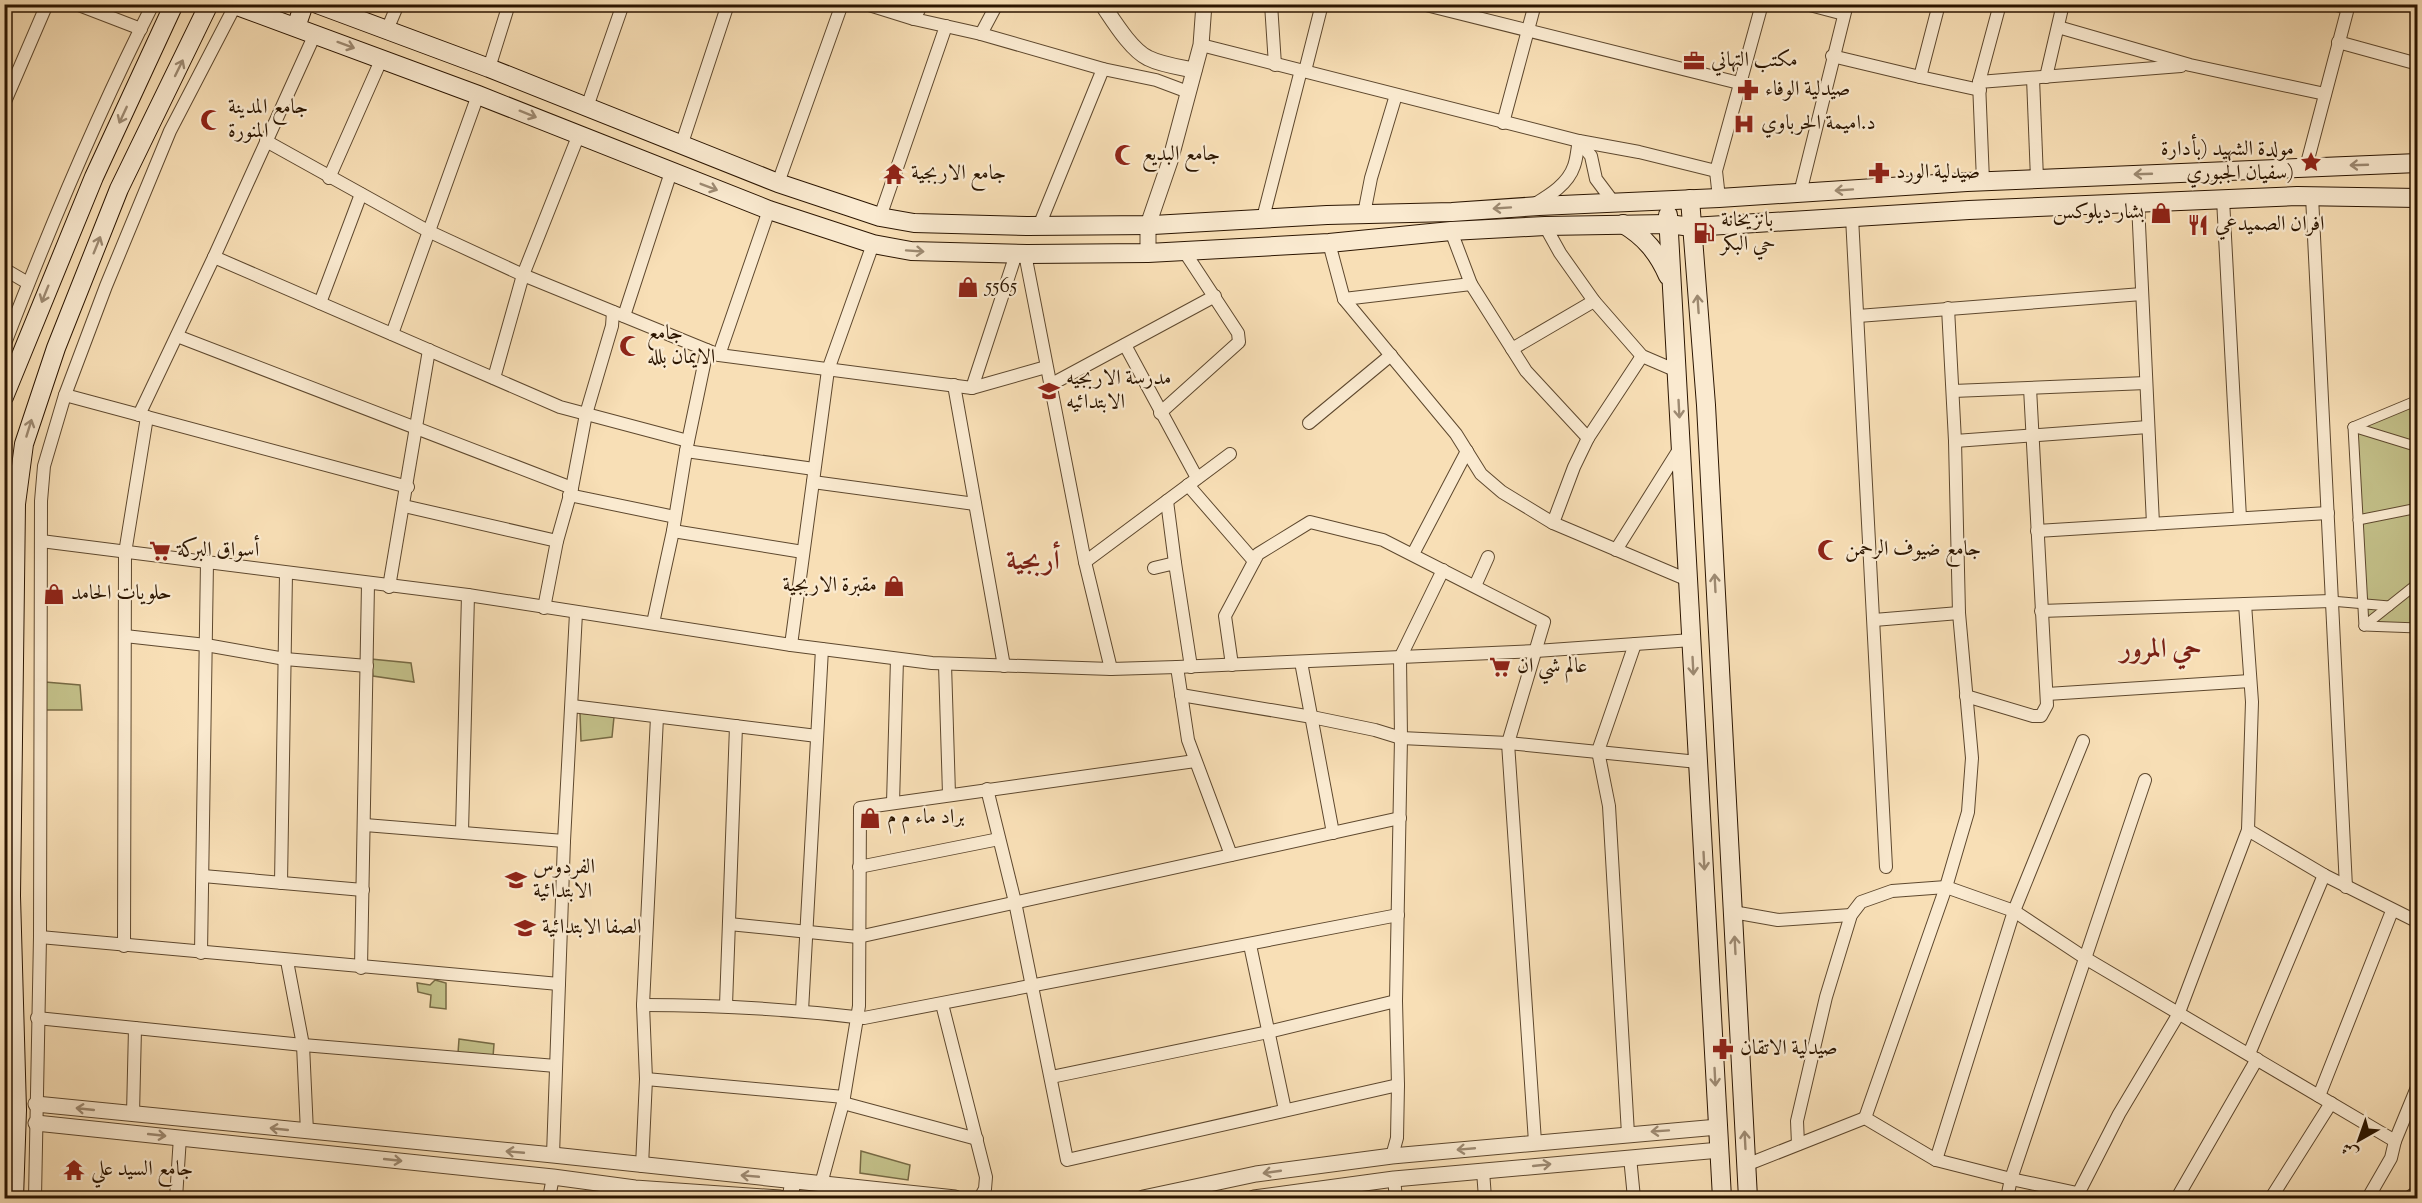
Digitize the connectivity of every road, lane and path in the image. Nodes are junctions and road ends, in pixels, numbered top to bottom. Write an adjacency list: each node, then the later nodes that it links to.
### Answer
1 (47, 4): 59 (street)
2 (153, 4): 35 (street)
3 (174, 4): 124 (main road, one-way to 124)
4 (209, 4): 335 (main road, one-way to 4)
5 (304, 4): 33 (main road)
6 (398, 4): 36 (street)
7 (509, 4): 47 (street)
8 (623, 4): 60 (street)
9 (728, 4): 65 (street)
10 (842, 4): 73 (street)
11 (866, 4): 31 (street)
12 (922, 4): 31 (street)
13 (997, 4): 39 (street)
14 (1204, 4): 41 (street)
15 (1271, 4): 44 (street)
16 (1322, 4): 50 (street)
17 (1422, 4): 37 (street)
18 (1534, 4): 37 (street)
19 (1762, 4): 53 (street)
20 (1806, 4): 30 (street)
21 (1939, 4): 51 (street)
22 (2000, 4): 54 (street)
23 (2063, 4): 34 (street)
24 (2333, 4): 28 (street)
25 (234, 5): 33 (main road); 142 (street)
26 (322, 5): 36 (main road)
27 (83, 6): 35 (street)
28 (2349, 6): 40 (street)
29 (1107, 8): 49 (street)
30 (1845, 9): 42 (street)
31 (914, 20): 32 (street)
32 (946, 26): 39 (street); 88 (street)
33 (296, 27): 38 (main road)
34 (2058, 27): 46 (street); 52 (street)
35 (141, 29): 109 (street)
36 (387, 30): 47 (main road)
37 (1528, 31): 53 (street); 61 (street)
38 (315, 34): 43 (main road, one-way to 43); 63 (street)
39 (981, 34): 48 (street)
40 (2338, 42): 45 (street); 57 (street)
41 (1200, 45): 44 (street); 49 (street)
42 (1832, 56): 51 (street); 74 (street)
43 (382, 58): 56 (main road); 70 (street)
44 (1275, 64): 50 (street)
45 (2418, 64)
46 (2190, 65): 52 (street); 57 (street)
47 (489, 68): 60 (main road)
48 (1102, 69): 55 (street); 95 (street)
49 (1194, 70): 55 (street)
50 (1303, 71): 58 (street); 90 (street)
51 (1920, 77): 54 (street)
52 (2040, 77): 54 (street); 71 (street)
53 (1739, 83): 68 (street)
54 (1980, 86): 72 (street)
55 (1188, 92): 94 (street)
56 (478, 94): 62 (main road, one-way to 62); 98 (street)
57 (2325, 94): 67 (street)
58 (1396, 95): 61 (street); 87 (street)
59 (4, 104)
60 (587, 107): 65 (main road)
61 (1503, 123): 64 (street)
62 (579, 134): 69 (main road); 108 (street)
63 (266, 141): 70 (street); 105 (street)
64 (1579, 141): 68 (street); 82 (street); 84 (street)
65 (681, 146): 73 (main road)
66 (2418, 163): 67 (main road, one-way to 67)
67 (2306, 167): 71 (main road, one-way to 71)
68 (1716, 171): 77 (street)
69 (671, 172): 85 (main road, one-way to 85); 118 (street)
70 (329, 178): 75 (street)
71 (2037, 179): 72 (main road)
72 (1983, 182): 74 (main road, one-way to 74); 86 (main road)
73 (778, 183): 88 (main road)
74 (1800, 193): 77 (main road)
75 (361, 194): 98 (street); 116 (street)
76 (2312, 196): 78 (main road); 80 (main road); 169 (street)
77 (1719, 198): 79 (main road)
78 (2418, 198)
79 (1690, 199): 81 (main road); 97 (main road)
80 (2223, 199): 83 (main road); 171 (street)
81 (1668, 201): 82 (main road); 93 (main road)
82 (1614, 203): 84 (main road)
83 (2138, 203): 86 (main road); 112 (street)
84 (1531, 206): 87 (main road, one-way to 87)
85 (769, 210): 101 (main road); 129 (street)
86 (1969, 210): 89 (main road)
87 (1364, 214): 90 (main road)
88 (880, 217): 95 (main road)
89 (1852, 217): 91 (main road); 119 (street)
90 (1263, 218): 94 (main road)
91 (1743, 223): 97 (main road); 107 (main road)
92 (1623, 224): 93 (main road); 96 (main road); 111 (main road)
93 (1668, 224): 97 (main road); 111 (main road)
94 (1148, 225): 95 (main road); 103 (street)
95 (1039, 226)
96 (1545, 226): 99 (main road); 115 (street)
97 (1692, 226): 107 (main road)
98 (428, 231): 108 (street); 122 (street)
99 (1451, 231): 100 (main road); 110 (street)
100 (1329, 243): 102 (main road); 114 (street)
101 (873, 244): 104 (main road, one-way to 104); 133 (street)
102 (1184, 251): 103 (main road); 113 (street)
103 (1148, 253): 104 (main road)
104 (1021, 254): 132 (street); 139 (street)
105 (214, 257): 116 (street); 123 (street)
106 (4, 269): 109 (street)
107 (1696, 272): 120 (main road, one-way to 107)
108 (523, 275): 118 (street); 135 (street)
109 (28, 283): 124 (street)
110 (1471, 284): 114 (street); 126 (street)
111 (1672, 286): 121 (main road)
112 (2142, 294): 117 (street); 136 (street)
113 (1215, 296): 125 (street); 145 (street)
114 (1344, 299): 130 (street)
115 (1594, 301): 126 (street); 131 (street)
116 (320, 303): 122 (street)
117 (1948, 308): 119 (street); 141 (street)
118 (618, 314): 128 (street); 146 (street)
119 (1858, 316): 205 (street)
120 (1700, 332): 121 (main road); 239 (main road, one-way to 120)
121 (1675, 333): 134 (main road)
122 (392, 334): 127 (street)
123 (177, 336): 147 (street); 150 (street)
124 (10, 341): 143 (main road)
125 (1125, 345): 138 (street); 145 (street)
126 (1512, 349): 153 (street)
127 (429, 350): 135 (street); 150 (street)
128 (707, 350): 129 (street); 155 (street)
129 (719, 355): 133 (street)
130 (1391, 355): 148 (street); 158 (street)
131 (1642, 356): 134 (street); 153 (street)
132 (1046, 367): 138 (street); 139 (street)
133 (828, 370): 137 (street); 160 (street)
134 (1677, 371): 156 (main road, one-way to 156)
135 (494, 378): 146 (street)
136 (2146, 383): 140 (street); 149 (street)
137 (954, 385): 139 (street); 166 (street)
138 (1050, 385): 186 (street)
139 (972, 388)
140 (2030, 388): 141 (street); 152 (street)
141 (1953, 391): 154 (street)
142 (65, 395): 147 (street); 177 (street)
143 (4, 398)
144 (2418, 400): 151 (street)
145 (1160, 413): 162 (street)
146 (586, 414): 155 (street); 164 (street)
147 (143, 416): 163 (street); 181 (street)
148 (1308, 423)
149 (2148, 427): 152 (street); 174 (street)
150 (417, 428): 163 (street); 164 (street)
151 (2353, 428): 157 (street); 172 (street)
152 (2033, 436): 154 (street); 176 (street)
153 (1588, 438): 173 (street)
154 (1955, 441): 204 (street)
155 (687, 446): 160 (street); 170 (street)
156 (1681, 447): 179 (street); 191 (main road)
157 (2418, 447)
158 (1467, 451): 173 (street); 182 (street)
159 (1230, 454): 162 (street)
160 (814, 469): 161 (street)
161 (813, 482): 166 (street); 180 (street)
162 (1193, 482): 165 (street); 184 (street)
163 (408, 487): 167 (street)
164 (571, 492): 170 (street); 178 (street)
165 (1167, 501): 186 (street); 187 (street)
166 (975, 504): 223 (street)
167 (404, 506): 178 (street); 194 (street)
168 (2418, 508): 172 (street)
169 (2328, 513): 171 (street); 197 (street)
170 (675, 517): 175 (street)
171 (2240, 518): 174 (street)
172 (2358, 520): 198 (street)
173 (1553, 523): 179 (street)
174 (2153, 524): 176 (street)
175 (673, 531): 180 (street); 206 (street)
176 (2037, 531): 202 (street)
177 (41, 541): 181 (street); 274 (street)
178 (556, 541): 201 (street)
179 (1616, 550): 191 (street)
180 (803, 552): 213 (street)
181 (125, 553): 185 (street); 209 (street)
182 (1413, 554): 184 (street); 189 (street)
183 (1488, 557): 195 (street)
184 (1254, 561): 221 (street)
185 (207, 562): 190 (street); 212 (street)
186 (1085, 562): 226 (street)
187 (1175, 563): 188 (street); 224 (street)
188 (1154, 568)
189 (1443, 570): 195 (street); 216 (street)
190 (286, 573): 193 (street); 217 (street)
191 (1688, 580): 210 (main road)
192 (2418, 583): 200 (street)
193 (368, 584): 194 (street); 222 (street)
194 (389, 586): 196 (street)
195 (1475, 586): 215 (street)
196 (468, 595): 201 (street); 252 (street)
197 (2331, 601): 198 (street); 199 (street); 263 (street)
198 (2362, 603): 200 (street); 207 (street)
199 (2245, 604): 202 (street); 227 (street)
200 (2390, 606): 207 (street)
201 (544, 608): 203 (street)
202 (2042, 612): 228 (street)
203 (576, 613): 206 (street); 231 (street)
204 (1959, 613): 205 (street); 230 (street)
205 (1874, 620): 258 (street)
206 (653, 623): 213 (street)
207 (2364, 626): 208 (street)
208 (2418, 628)
209 (125, 636): 212 (street); 276 (street)
210 (1692, 640): 211 (street); 241 (main road, one-way to 241)
211 (1635, 644): 215 (street); 240 (street)
212 (206, 645): 217 (street); 260 (street)
213 (790, 645): 214 (street)
214 (822, 649): 218 (street); 235 (street)
215 (1536, 651): 216 (street); 238 (street)
216 (1400, 658): 219 (street); 236 (street)
217 (285, 659): 222 (street); 261 (street)
218 (897, 659): 220 (street); 246 (street)
219 (1301, 662): 221 (street); 233 (street)
220 (945, 664): 223 (street); 245 (street)
221 (1232, 665): 224 (street)
222 (367, 666): 250 (street)
223 (1004, 666): 226 (street)
224 (1191, 667): 225 (street)
225 (1177, 668): 226 (street); 229 (street)
226 (1111, 669)
227 (2250, 681): 228 (street); 251 (street)
228 (2047, 694): 230 (street)
229 (1181, 695): 233 (street); 242 (street)
230 (1966, 696): 262 (street)
231 (572, 706): 232 (street); 255 (street)
232 (657, 717): 234 (street); 286 (street)
233 (1312, 717): 236 (street); 253 (street)
234 (736, 726): 235 (street); 272 (street)
235 (817, 736): 273 (street)
236 (1401, 738): 238 (street); 249 (street)
237 (2083, 741): 266 (street)
238 (1508, 743): 240 (street); 315 (street)
239 (1725, 747): 241 (main road); 247 (main road)
240 (1598, 751): 241 (street); 311 (street)
241 (1698, 754): 248 (main road)
242 (1196, 761): 244 (street); 256 (street)
243 (2145, 780): 279 (street)
244 (987, 789): 245 (street); 254 (street)
245 (949, 794): 246 (street)
246 (893, 803): 257 (street)
247 (1727, 804): 248 (main road); 268 (main road)
248 (1701, 807): 309 (main road, one-way to 309)
249 (1400, 818): 253 (street); 269 (street)
250 (364, 825): 252 (street); 264 (street)
251 (2248, 830): 259 (street); 289 (street)
252 (462, 832): 255 (street)
253 (1334, 832): 256 (street)
254 (999, 839): 257 (street); 265 (street)
255 (564, 841): 282 (street)
256 (1231, 855): 265 (street)
257 (859, 867): 275 (street)
258 (1886, 867)
259 (2324, 875): 263 (street); 295 (street)
260 (203, 876): 261 (street); 278 (street)
261 (281, 883): 264 (street)
262 (1946, 887): 266 (street); 270 (street); 307 (street)
263 (2346, 887): 267 (street)
264 (363, 890): 281 (street)
265 (1015, 902): 275 (street); 283 (street)
266 (2014, 911): 279 (street); 323 (street)
267 (2392, 911): 271 (street); 301 (street)
268 (1733, 912): 270 (street); 324 (main road, one-way to 268)
269 (1398, 915): 277 (street); 284 (street)
270 (1851, 915): 317 (street)
271 (2418, 922)
272 (729, 924): 273 (street); 287 (street)
273 (806, 931): 275 (street); 288 (street)
274 (40, 937): 276 (street); 290 (street)
275 (858, 937): 291 (street)
276 (124, 945): 278 (street)
277 (1250, 945): 283 (street); 293 (street)
278 (201, 953): 280 (street)
279 (2085, 958): 289 (street); 329 (street)
280 (287, 961): 281 (street); 294 (street)
281 (361, 968): 282 (street)
282 (559, 984): 296 (street)
283 (1033, 985): 285 (street); 297 (street)
284 (1396, 1001): 293 (street); 299 (street)
285 (942, 1004): 291 (street); 314 (street)
286 (644, 1005): 287 (street); 298 (street)
287 (726, 1005): 288 (street)
288 (802, 1011): 291 (street)
289 (2179, 1012): 295 (street); 333 (street)
290 (37, 1018): 292 (street); 304 (street)
291 (857, 1018): 302 (street)
292 (135, 1028): 294 (street); 306 (street)
293 (1268, 1032): 297 (street); 305 (street)
294 (303, 1045): 296 (street); 310 (street)
295 (2253, 1057): 301 (street); 351 (street)
296 (556, 1066): 319 (street)
297 (1051, 1077): 305 (street)
298 (646, 1079): 302 (street); 325 (street)
299 (1398, 1085): 305 (street); 320 (street)
300 (2418, 1085): 316 (street)
301 (2319, 1096): 303 (street)
302 (844, 1100): 314 (street); 331 (street)
303 (2331, 1103): 316 (street); 352 (street)
304 (36, 1104): 306 (street, one-way to 304); 308 (street)
305 (1285, 1110)
306 (133, 1114): 310 (street, one-way to 306)
307 (1866, 1118): 317 (street); 323 (street)
308 (36, 1123): 312 (street, one-way to 312); 336 (street)
309 (1718, 1127): 311 (street, one-way to 311); 318 (main road)
310 (307, 1132): 313 (street)
311 (1628, 1134): 315 (street)
312 (180, 1137): 321 (street); 337 (street)
313 (358, 1137): 319 (street, one-way to 313); 321 (street)
314 (977, 1139): 342 (street)
315 (1535, 1142): 320 (street, one-way to 320)
316 (2395, 1142): 353 (street)
317 (1798, 1144): 324 (street)
318 (1720, 1150): 322 (street); 348 (main road)
319 (553, 1155): 325 (street)
320 (1392, 1156): 343 (street, one-way to 343)
321 (359, 1157): 327 (street, one-way to 327)
322 (1630, 1157): 326 (street, one-way to 322); 347 (street)
323 (1936, 1160): 329 (street)
324 (1746, 1165): 349 (main road)
325 (642, 1166): 330 (street, one-way to 325)
326 (1483, 1171): 328 (street); 346 (street)
327 (553, 1177): 334 (street); 338 (street)
328 (1394, 1179): 344 (street); 345 (street)
329 (2011, 1179): 333 (street); 350 (street)
330 (794, 1181): 331 (street); 340 (street)
331 (821, 1184): 341 (street)
332 (2418, 1193): 354 (street)
333 (2077, 1196)
334 (755, 1197): 339 (street)
335 (14, 1198)
336 (35, 1198)
337 (177, 1198)
338 (549, 1198)
339 (780, 1198)
340 (790, 1198)
341 (955, 1198)
342 (980, 1198)
343 (1143, 1198)
344 (1254, 1198)
345 (1396, 1198)
346 (1485, 1198)
347 (1634, 1198)
348 (1722, 1198)
349 (1748, 1198)
350 (2007, 1198)
351 (2177, 1198)
352 (2271, 1198)
353 (2368, 1198)
354 (2411, 1198)

